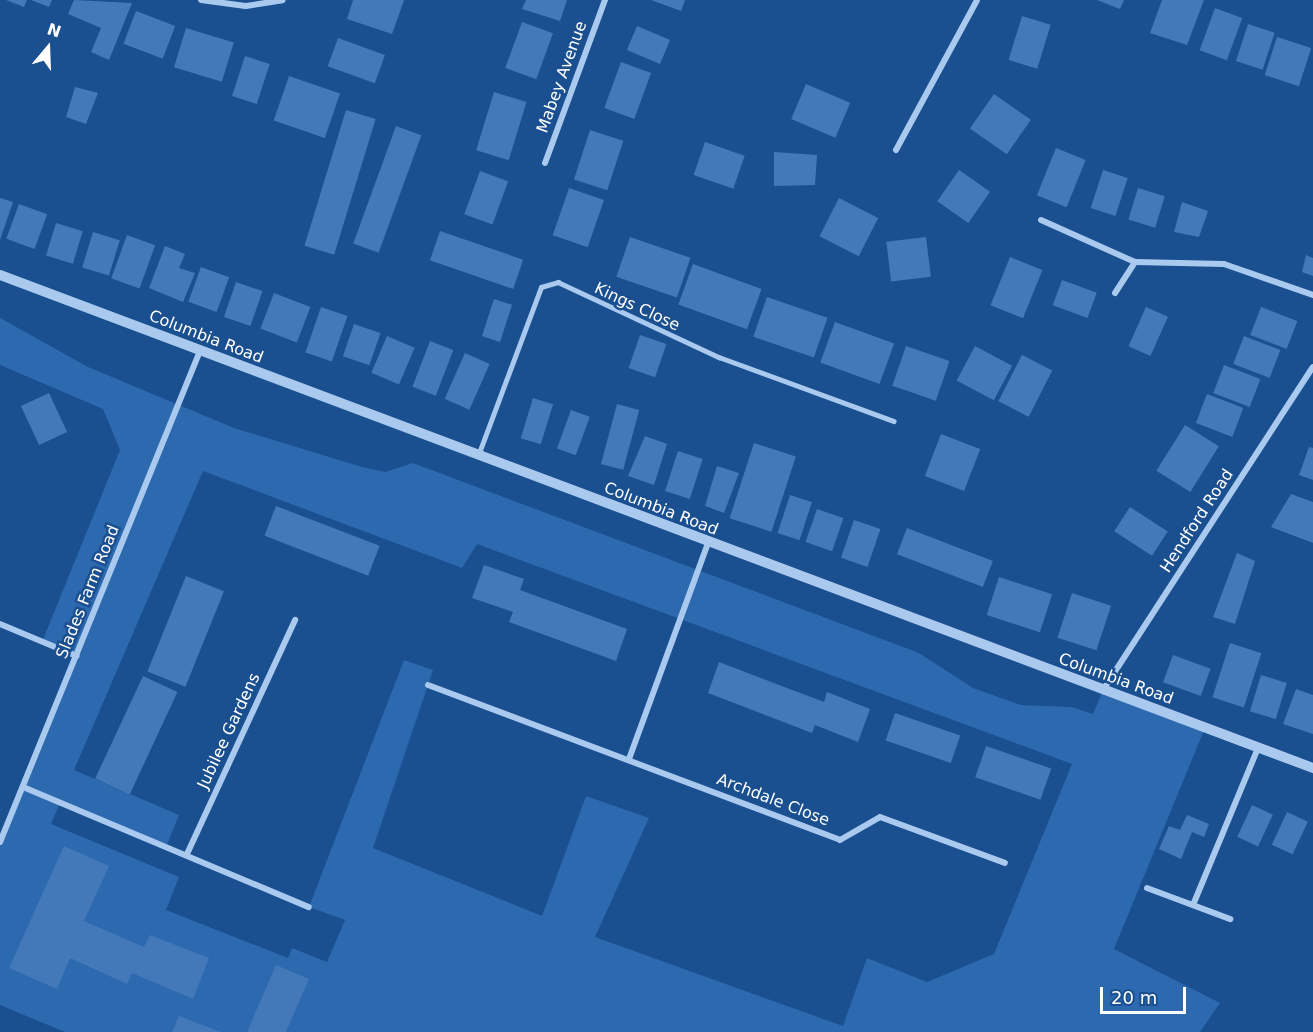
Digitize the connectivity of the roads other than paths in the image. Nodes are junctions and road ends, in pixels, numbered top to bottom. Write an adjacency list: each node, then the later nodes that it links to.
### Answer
1 (201, 0): 2 (street)
2 (284, 0)
3 (605, 0): 6 (street, Mabey Avenue)
4 (977, 0): 5 (street)
5 (896, 150)
6 (545, 163)
7 (1041, 220): 8 (street)
8 (1135, 262): 10 (street); 11 (street)
9 (0, 275): 12 (street, Columbia Road)
10 (1115, 294)
11 (1313, 295)
12 (200, 351): 15 (street, Columbia Road); 19 (street, Slades Farm Road)
13 (1313, 367): 21 (street, Hendford Road)
14 (894, 420): 15 (lane, Kings Close)
15 (478, 457): 16 (street, Columbia Road)
16 (708, 543): 21 (street, Columbia Road); 23 (street)
17 (295, 620): 27 (street, Jubilee Gardens)
18 (0, 624): 19 (street)
19 (77, 656): 25 (street, Slades Farm Road)
20 (428, 685): 23 (street, Archdale Close)
21 (1103, 690): 22 (street, Columbia Road)
22 (1258, 748): 24 (street, Columbia Road); 30 (street)
23 (629, 759): 28 (street, Archdale Close)
24 (1313, 768)
25 (23, 787): 26 (street, Slades Farm Road); 27 (street)
26 (0, 842)
27 (187, 854): 31 (street)
28 (1005, 863)
29 (1147, 888): 30 (street)
30 (1193, 905): 32 (street)
31 (309, 907)
32 (1230, 919)

